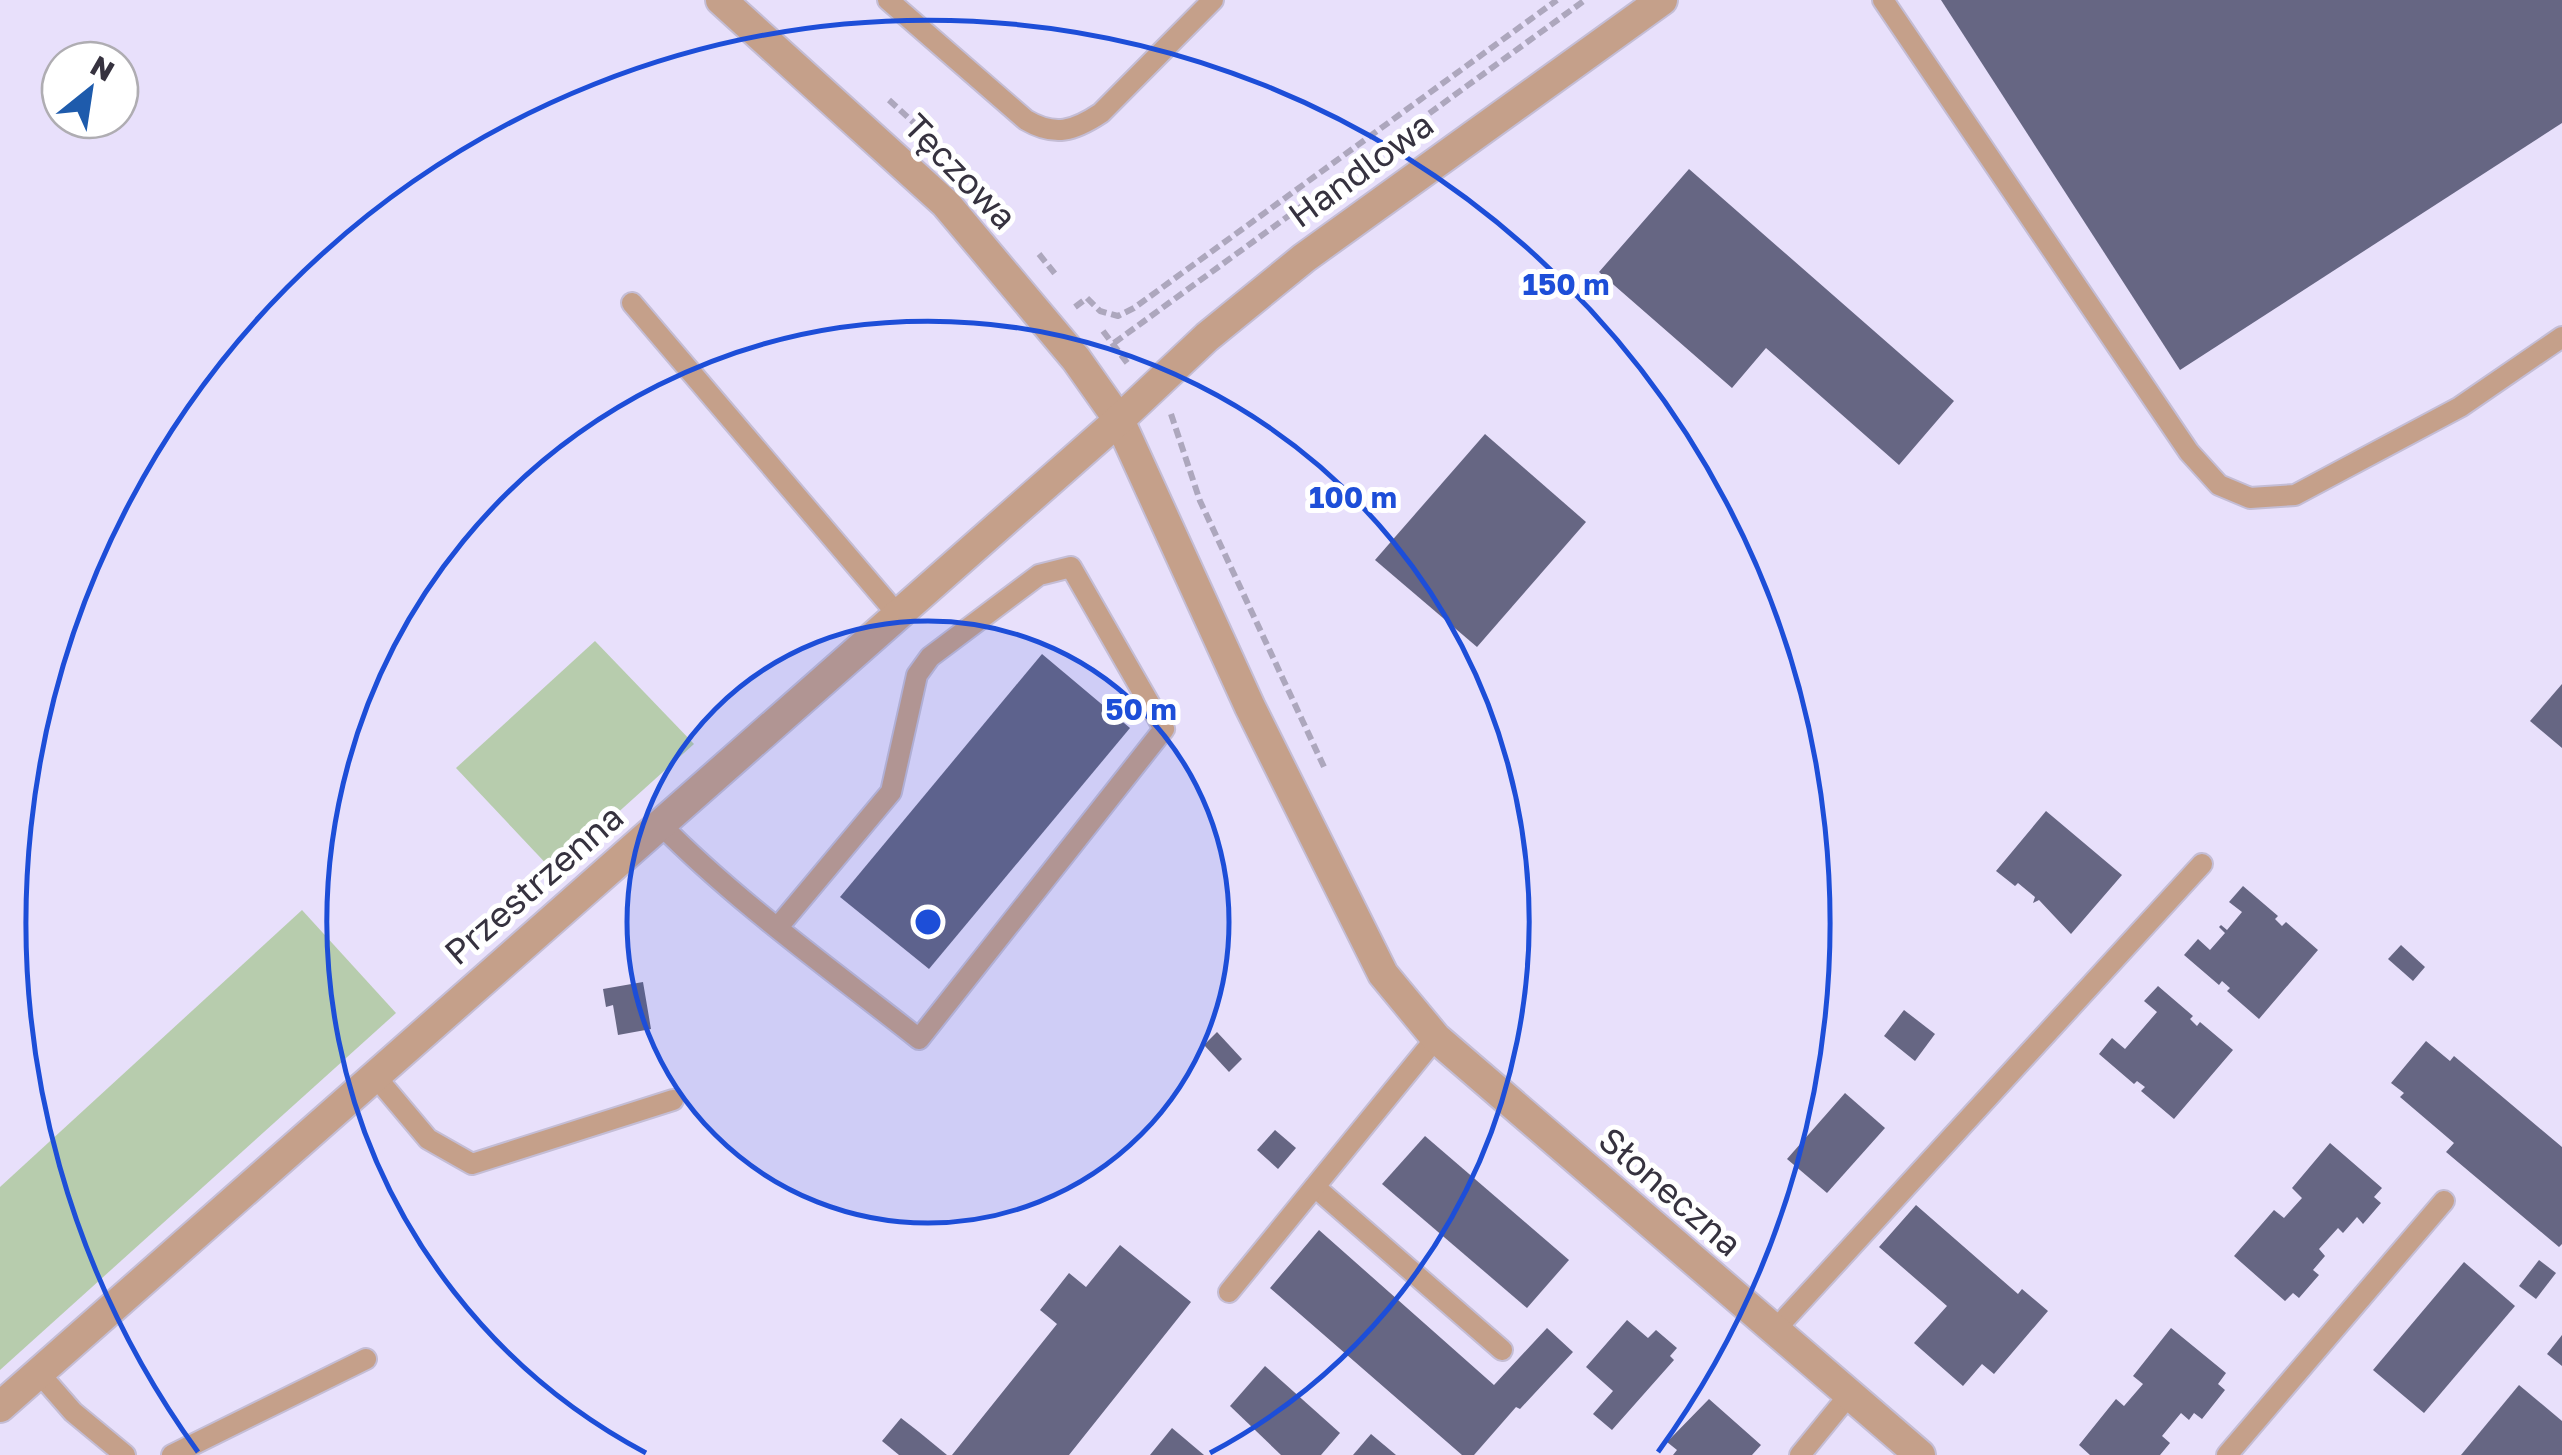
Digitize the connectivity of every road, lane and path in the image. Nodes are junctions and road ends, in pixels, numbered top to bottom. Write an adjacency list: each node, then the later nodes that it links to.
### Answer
1 (721, 0): 13 (street, Tęczowa)
2 (888, 0): 3 (lane)
3 (1213, 0)
4 (1557, 0): 9 (path)
5 (1585, 0): 11 (path)
6 (1662, 0): 13 (street, Handlowa)
7 (1882, 0): 10 (lane)
8 (632, 303): 14 (lane)
9 (1067, 313)
10 (2562, 337)
11 (1114, 344)
12 (1165, 399): 15 (path)
13 (1118, 420): 14 (street, Przestrzenna); 19 (street, Tęczowa)
14 (898, 615): 16 (street, Przestrzenna)
15 (1332, 785)
16 (660, 824): 18 (lane); 21 (street, Przestrzenna)
17 (2202, 864): 26 (lane)
18 (778, 927): 18 (lane)
19 (1383, 974): 20 (street, Słoneczna)
20 (1436, 1038): 23 (lane); 26 (street, Słoneczna)
21 (375, 1076): 22 (lane); 29 (street, Przestrzenna)
22 (673, 1100)
23 (1315, 1187): 25 (lane); 27 (lane)
24 (2444, 1202): 36 (lane)
25 (1229, 1292)
26 (1774, 1331): 30 (street, Słoneczna)
27 (1502, 1350)
28 (366, 1360): 33 (lane)
29 (38, 1373): 31 (street, Przestrzenna); 32 (lane)
30 (1850, 1395): 34 (lane); 35 (street, Słoneczna)
31 (0, 1407)
32 (124, 1455)
33 (172, 1455)
34 (1800, 1455)
35 (1920, 1455)
36 (2227, 1455)

